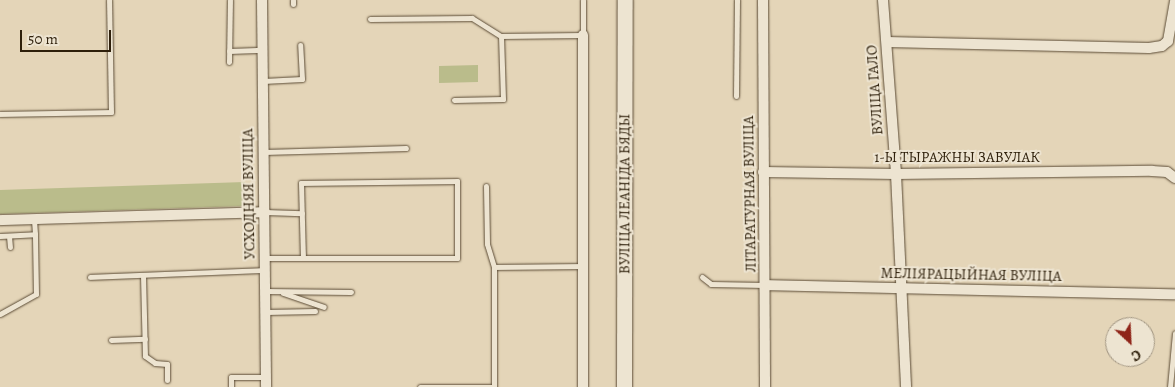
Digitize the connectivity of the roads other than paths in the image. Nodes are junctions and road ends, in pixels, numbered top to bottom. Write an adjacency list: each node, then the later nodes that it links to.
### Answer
1 (110, 0): 21 (lane)
2 (230, 0): 16 (lane)
3 (262, 0): 15 (street, УСХОДНЯЯ ВУЛІЦА)
4 (583, 0): 11 (lane)
5 (625, 0): 62 (main road, ВУЛІЦА ЛЕАНІДА БЯДЫ)
6 (737, 0): 19 (lane)
7 (763, 0): 24 (street, ЛІТАРАТУРНАЯ ВУЛІЦА)
8 (883, 0): 13 (street, ВУЛІЦА ГАЛО)
9 (1175, 2): 13 (street)
10 (370, 19): 12 (lane)
11 (584, 35): 12 (lane); 38 (street)
12 (501, 36): 20 (lane)
13 (887, 42): 25 (street, ВУЛІЦА ГАЛО)
14 (300, 45): 18 (lane)
15 (264, 50): 16 (lane); 18 (street, УСХОДНЯЯ ВУЛІЦА)
16 (229, 51): 17 (lane)
17 (229, 62)
18 (263, 81): 23 (street, УСХОДНЯЯ ВУЛІЦА)
19 (736, 96)
20 (454, 100)
21 (0, 114)
22 (406, 148): 23 (lane)
23 (263, 152): 28 (street, УСХОДНЯЯ ВУЛІЦА)
24 (763, 172): 25 (street, 1-Ы ТЫРАЖНЫ ЗАВУЛАК); 44 (street, ЛІТАРАТУРНАЯ ВУЛІЦА)
25 (896, 174): 26 (street, 1-Ы ТЫРАЖНЫ ЗАВУЛАК); 45 (street, ВУЛІЦА ГАЛО)
26 (1175, 178)
27 (486, 186): 39 (lane)
28 (264, 212): 29 (lane); 30 (street); 36 (street, УСХОДНЯЯ ВУЛІЦА)
29 (302, 213): 37 (lane); 37 (lane)
30 (34, 219): 31 (street); 32 (lane)
31 (0, 220)
32 (35, 234): 34 (lane); 53 (lane)
33 (0, 236): 34 (lane)
34 (9, 236): 35 (lane)
35 (10, 247)
36 (265, 258): 37 (lane); 40 (street, УСХОДНЯЯ ВУЛІЦА)
37 (303, 258)
38 (584, 266): 39 (lane); 61 (street)
39 (494, 267): 60 (lane)
40 (265, 270): 41 (lane); 46 (street, УСХОДНЯЯ ВУЛІЦА)
41 (143, 275): 42 (lane); 55 (lane)
42 (90, 277)
43 (702, 277): 44 (lane)
44 (766, 285): 45 (street, МЕЛІЯРАЦЫЙНАЯ ВУЛІЦА); 63 (street, ЛІТАРАТУРНАЯ ВУЛІЦА)
45 (901, 289): 49 (street, МЕЛІЯРАЦЫЙНАЯ ВУЛІЦА); 64 (street, ВУЛІЦА ГАЛО)
46 (266, 291): 47 (lane); 52 (street, УСХОДНЯЯ ВУЛІЦА)
47 (277, 291): 48 (lane); 50 (lane)
48 (351, 292)
49 (1175, 294)
50 (324, 307)
51 (314, 311): 52 (lane)
52 (266, 312): 58 (street, УСХОДНЯЯ ВУЛІЦА)
53 (0, 314)
54 (1175, 333): 65 (lane)
55 (145, 339): 56 (lane); 57 (lane)
56 (111, 340)
57 (167, 380)
58 (266, 382): 59 (lane)
59 (231, 387)
60 (420, 387)
61 (583, 387)
62 (624, 387)
63 (765, 387)
64 (906, 387)
65 (1170, 387)

